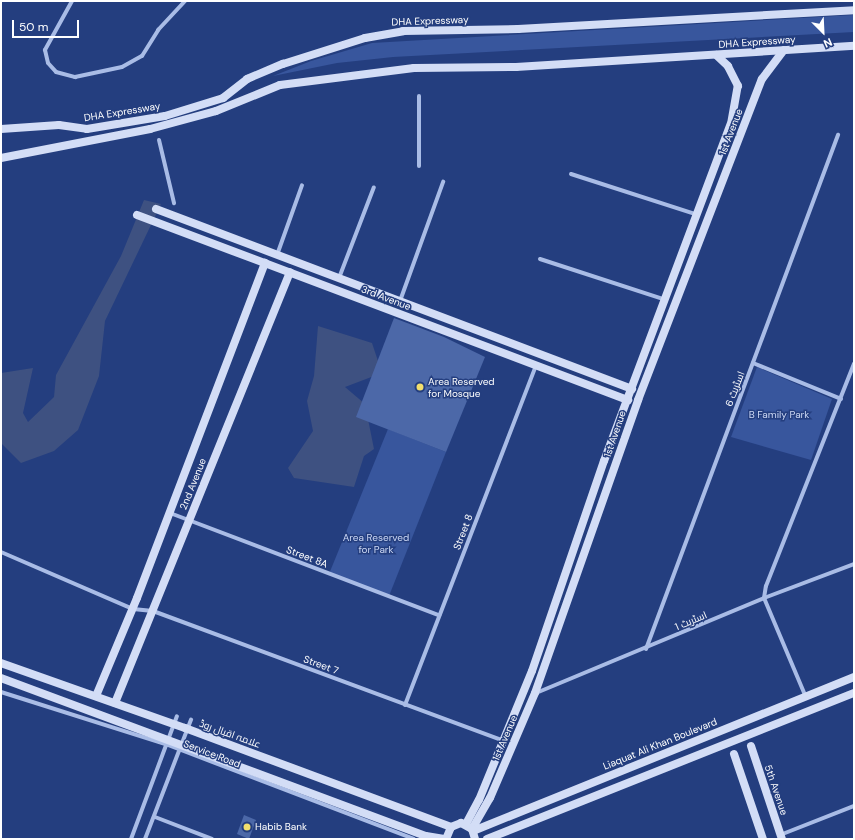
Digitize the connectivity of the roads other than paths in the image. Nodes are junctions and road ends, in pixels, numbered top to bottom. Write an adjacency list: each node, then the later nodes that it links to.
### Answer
1 (72, 1): 2 (street)
2 (185, 1)
3 (854, 10): 8 (main road, DHA Expressway)
4 (854, 46): 5 (main road, DHA Expressway)
5 (784, 50): 6 (main road, DHA Expressway); 48 (main road, 1st Avenue)
6 (716, 54): 11 (main road, DHA Expressway); 19 (main road)
7 (419, 96): 12 (street)
8 (1, 129)
9 (838, 134): 28 (street, اسٹریٹ 6)
10 (159, 140): 17 (street)
11 (1, 158)
12 (420, 166)
13 (571, 174): 19 (street)
14 (443, 182): 27 (street)
15 (302, 185): 21 (street)
16 (374, 187): 25 (street)
17 (174, 203)
18 (156, 209): 21 (main road, 3rd Avenue)
19 (695, 214): 26 (main road)
20 (136, 215): 23 (main road, 3rd Avenue)
21 (277, 255): 25 (main road, 3rd Avenue)
22 (540, 259): 26 (street)
23 (265, 263): 24 (main road, 3rd Avenue); 34 (main road, 2nd Avenue)
24 (290, 272): 30 (main road, 3rd Avenue); 35 (main road, 2nd Avenue)
25 (339, 278): 27 (main road, 3rd Avenue)
26 (663, 299): 31 (main road)
27 (400, 301): 31 (main road, 3rd Avenue)
28 (753, 363): 33 (street); 42 (street, اسٹریٹ 6)
29 (854, 364): 33 (street)
30 (536, 365): 32 (main road, 3rd Avenue); 41 (street, Street 8)
31 (632, 389): 32 (main road)
32 (628, 400): 56 (main road)
33 (841, 400): 38 (street)
34 (170, 513): 35 (street, Street 8A); 39 (main road, 2nd Avenue)
35 (189, 521): 40 (main road, 2nd Avenue); 41 (street, Street 8A)
36 (1, 552): 39 (street, Street 7)
37 (854, 564): 38 (street, اسٹریٹ 1)
38 (764, 598): 42 (street, اسٹریٹ 1); 49 (street)
39 (133, 609): 40 (street, Street 7); 50 (main road, 2nd Avenue)
40 (153, 612): 51 (main road, 2nd Avenue); 52 (street, Street 7)
41 (439, 615): 52 (street, Street 8)
42 (646, 649): 48 (street, اسٹریٹ 1)
43 (1, 663): 50 (main road, علامہ اقبال روڈ)
44 (854, 677): 49 (main road, Liaquat Ali Khan Boulevard)
45 (1, 678): 57 (main road)
46 (1, 692): 57 (street, Service Road)
47 (854, 693): 73 (main road)
48 (536, 694): 64 (main road, 1st Avenue)
49 (804, 695): 64 (main road, Liaquat Ali Khan Boulevard)
50 (96, 696): 51 (main road, علامہ اقبال روڈ)
51 (115, 703): 53 (main road, علامہ اقبال روڈ)
52 (405, 705): 56 (street, Street 7)
53 (176, 720): 55 (main road, علامہ اقبال روڈ); 57 (street)
54 (191, 720): 55 (street)
55 (188, 729): 59 (street); 63 (main road, علامہ اقبال روڈ)
56 (502, 740): 64 (main road)
57 (169, 742): 59 (main road); 68 (street)
58 (751, 746): 65 (main road, 5th Avenue)
59 (181, 747): 62 (street); 71 (street, Service Road); 72 (main road)
60 (734, 754): 67 (main road)
61 (854, 806): 65 (street)
62 (155, 816): 66 (street); 69 (street)
63 (451, 827): 64 (main road, Liaquat Ali Khan Boulevard); 72 (main road)
64 (472, 831)
65 (781, 837)
66 (206, 838): 70 (street)
67 (761, 838)
68 (131, 839)
69 (145, 839)
70 (212, 839)
71 (414, 839)
72 (446, 839)
73 (487, 839)

